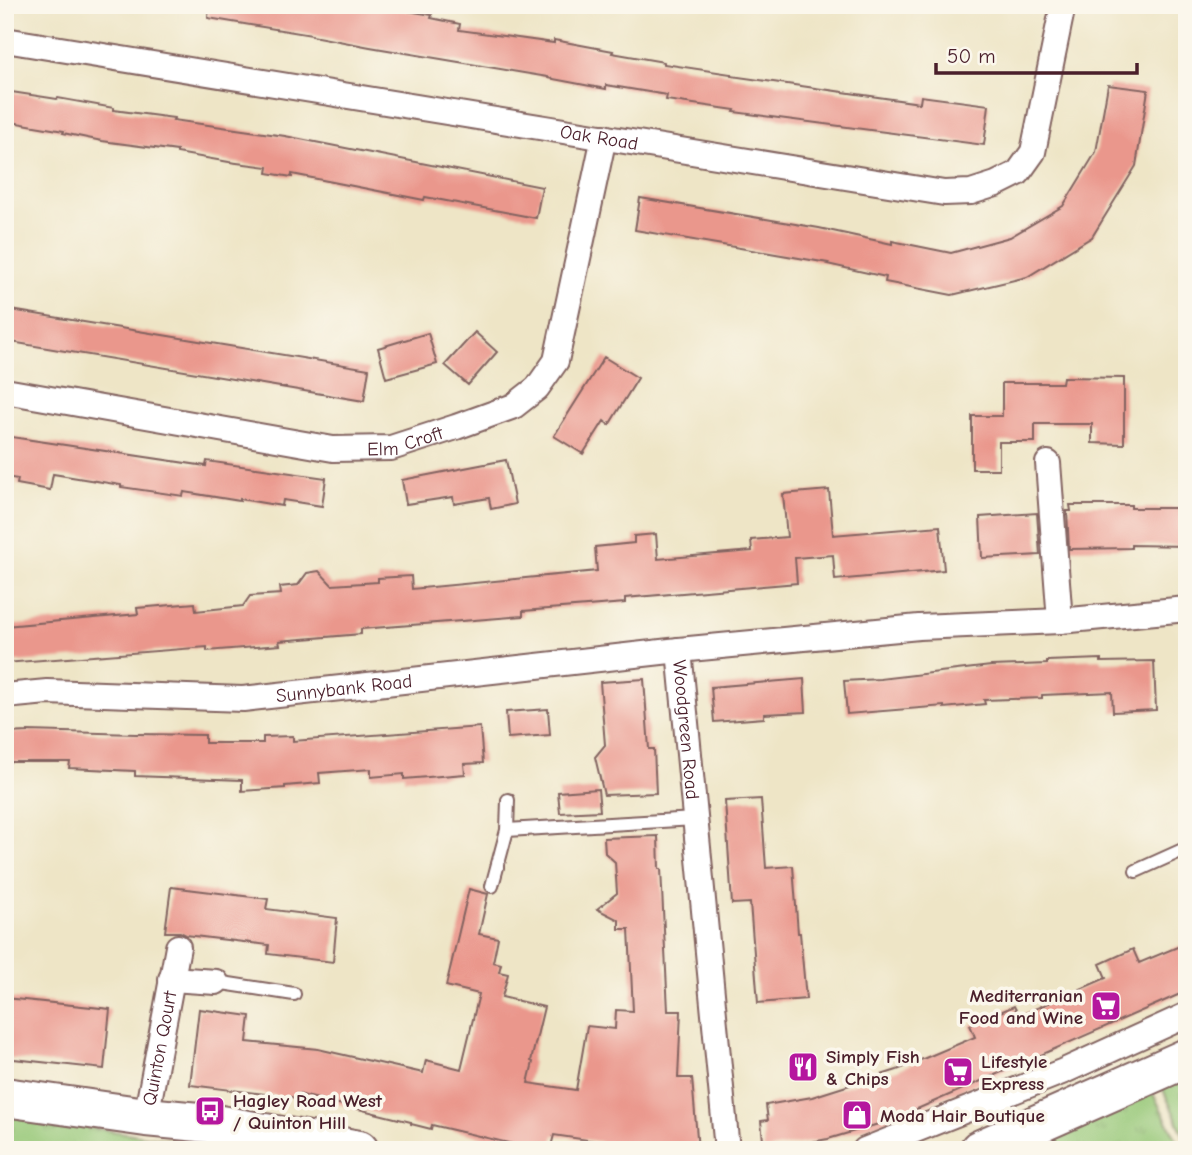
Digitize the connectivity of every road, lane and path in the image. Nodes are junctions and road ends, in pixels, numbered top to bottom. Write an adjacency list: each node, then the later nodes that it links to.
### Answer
1 (1063, 5): 3 (street, Oak Road)
2 (5, 40): 3 (street, Oak Road)
3 (604, 137): 4 (street, Elm Croft)
4 (5, 391)
5 (1048, 463): 7 (street)
6 (1187, 609): 7 (street, Woodgreen Road)
7 (1060, 621): 8 (street, Woodgreen Road)
8 (680, 650): 9 (street, Sunnybank Road); 11 (street, Woodgreen Road)
9 (5, 696)
10 (508, 800): 12 (lane)
11 (695, 819): 12 (lane); 26 (street, Woodgreen Road)
12 (507, 830): 15 (lane)
13 (1187, 849): 14 (lane)
14 (1136, 871)
15 (492, 886)
16 (178, 947): 17 (street, Quinton Qourt)
17 (171, 979): 18 (street, Quinton Qourt); 24 (street, Quinton Qourt)
18 (216, 982): 19 (lane)
19 (294, 994)
20 (1187, 1015): 22 (street)
21 (1187, 1058): 22 (highway)
22 (1071, 1089): 27 (street); 28 (highway)
23 (5, 1097): 24 (highway)
24 (146, 1117): 25 (highway)
25 (359, 1150)
26 (727, 1150)
27 (865, 1150)
28 (979, 1150)

